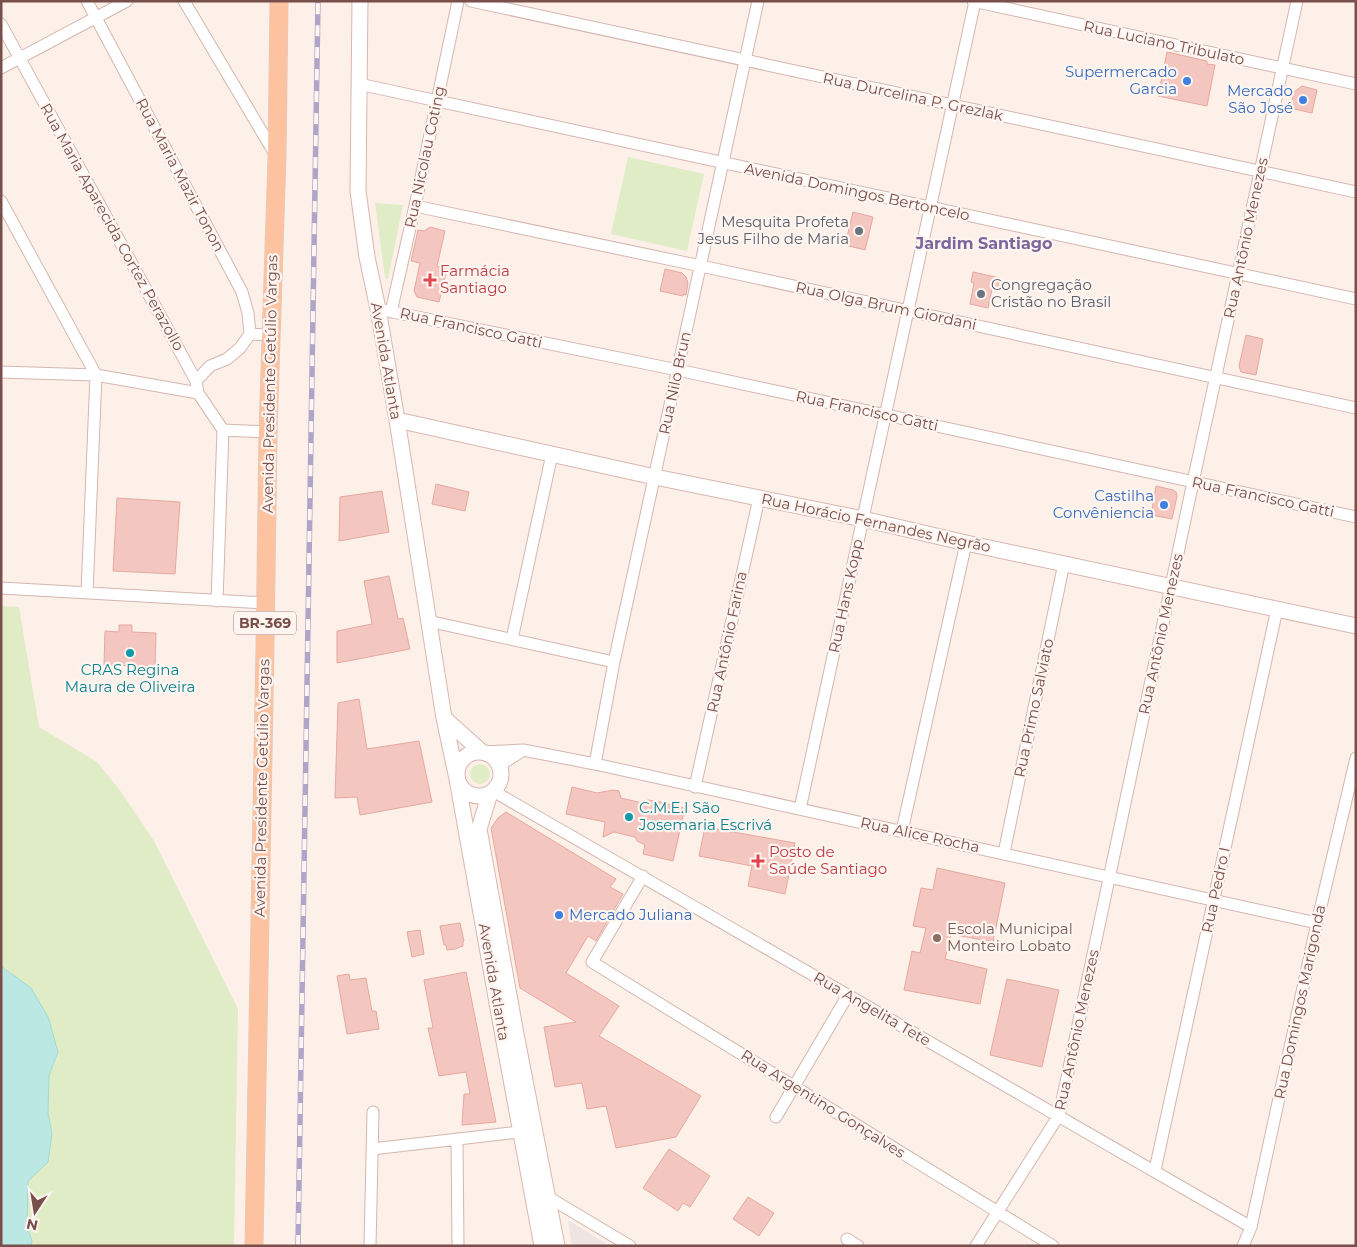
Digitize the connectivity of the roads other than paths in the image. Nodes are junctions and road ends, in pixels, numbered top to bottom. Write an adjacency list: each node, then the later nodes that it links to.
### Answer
1 (87, 1): 11 (street, Rua Maria Mazir Tonon)
2 (127, 1): 11 (street)
3 (184, 1): 21 (street)
4 (278, 1): 21 (main road, Avenida Presidente Getúlio Vargas / BR-369)
5 (360, 1): 17 (street, Avenida Atlanta)
6 (458, 1): 19 (street, Rua Nicolau Coting)
7 (471, 1): 14 (street, Rua Durcelina P. Grezlak)
8 (758, 1): 14 (street, Rua Nilo Brun)
9 (974, 1): 16 (street, Rua Luciano Tribulato); 20 (street, Rua Hans Kopp)
10 (1297, 1): 16 (street, Rua Antônio Menezes)
11 (95, 17): 13 (street); 33 (street, Rua Maria Mazir Tonon)
12 (1, 24): 13 (street, Rua Maria Aparecida Cortez Perazollo)
13 (20, 58): 15 (street); 39 (street, Rua Maria Aparecida Cortez Perazollo)
14 (746, 61): 20 (street, Rua Durcelina P. Grezlak); 22 (street, Rua Nilo Brun)
15 (1, 68)
16 (1282, 68): 18 (street, Rua Luciano Tribulato); 23 (street, Rua Antônio Menezes)
17 (359, 84): 19 (street, Avenida Domingos Bertoncelo); 31 (street, Avenida Atlanta)
18 (1356, 84)
19 (436, 101): 22 (street, Avenida Domingos Bertoncelo); 26 (street, Rua Nicolau Coting)
20 (952, 105): 23 (street, Rua Durcelina P. Grezlak); 27 (street, Rua Hans Kopp)
21 (277, 157): 34 (main road, Avenida Presidente Getúlio Vargas / BR-369)
22 (723, 164): 27 (street, Avenida Domingos Bertoncelo); 28 (street, Rua Nilo Brun)
23 (1260, 172): 24 (street, Rua Durcelina P. Grezlak); 29 (street, Rua Antônio Menezes)
24 (1356, 192)
25 (1, 201): 37 (street)
26 (415, 206): 28 (street, Rua Olga Brum Giordani); 31 (street, Rua Nicolau Coting)
27 (930, 206): 29 (street, Avenida Domingos Bertoncelo); 32 (street, Rua Hans Kopp)
28 (701, 266): 32 (street, Rua Olga Brum Giordani); 35 (street, Rua Nilo Brun)
29 (1238, 274): 30 (street, Avenida Domingos Bertoncelo); 38 (street, Rua Antônio Menezes)
30 (1356, 299)
31 (385, 310): 35 (street, Rua Francisco Gatti); 43 (street, Avenida Atlanta)
32 (907, 311): 38 (street, Rua Olga Brum Giordani); 42 (street, Rua Hans Kopp)
33 (250, 334): 34 (street); 39 (street)
34 (271, 335): 45 (main road, Avenida Presidente Getúlio Vargas / BR-369)
35 (678, 370): 42 (street, Rua Francisco Gatti); 47 (street, Rua Nilo Brun)
36 (1, 372): 37 (street)
37 (96, 375): 40 (street); 56 (street)
38 (1216, 378): 41 (street, Rua Olga Brum Giordani); 48 (street, Rua Antônio Menezes)
39 (196, 381): 40 (street, Rua Maria Aparecida Cortez Perazollo)
40 (198, 394): 44 (street, Rua Maria Aparecida Cortez Perazollo)
41 (1356, 408)
42 (885, 415): 48 (street, Rua Francisco Gatti); 51 (street, Rua Hans Kopp)
43 (397, 420): 46 (street, Rua Horácio Fernandes Negrão); 60 (street, Avenida Atlanta)
44 (223, 430): 45 (street); 57 (street)
45 (268, 432): 58 (main road, Avenida Presidente Getúlio Vargas / BR-369)
46 (552, 454): 47 (street, Rua Horácio Fernandes Negrão); 62 (street)
47 (655, 476): 49 (street, Rua Horácio Fernandes Negrão); 63 (street, Rua Nilo Brun)
48 (1193, 482): 50 (street, Rua Francisco Gatti); 54 (street, Rua Antônio Menezes)
49 (759, 498): 51 (street, Rua Horácio Fernandes Negrão); 71 (street, Rua Antônio Farina)
50 (1356, 517)
51 (863, 519): 52 (street, Rua Horácio Fernandes Negrão); 73 (street, Rua Hans Kopp)
52 (966, 543): 53 (street, Rua Horácio Fernandes Negrão); 74 (street)
53 (1064, 564): 54 (street, Rua Horácio Fernandes Negrão); 75 (street, Rua Primo Salviato)
54 (1171, 586): 59 (street, Rua Horácio Fernandes Negrão); 77 (street, Rua Antônio Menezes)
55 (1, 588): 56 (street)
56 (87, 593): 57 (street)
57 (217, 600): 58 (street)
58 (265, 603): 94 (main road, Avenida Presidente Getúlio Vargas / BR-369)
59 (1277, 609): 61 (street, Rua Horácio Fernandes Negrão); 78 (street, Rua Pedro I)
60 (428, 621): 62 (street); 64 (street, Avenida Atlanta)
61 (1356, 626)
62 (512, 639): 63 (street)
63 (614, 662): 68 (street, Rua Nilo Brun)
64 (444, 718): 66 (street); 70 (street, Avenida Atlanta)
65 (523, 750): 66 (street, Rua Alice Rocha); 68 (street, Rua Alice Rocha); 69 (street)
66 (482, 752): 69 (street); 70 (street)
67 (1356, 758): 79 (street, Rua Domingos Marigonda)
68 (594, 764): 71 (street, Rua Alice Rocha)
69 (500, 765): 72 (street)
70 (457, 779): 72 (street); 81 (street, Avenida Atlanta)
71 (695, 787): 73 (street, Rua Alice Rocha)
72 (492, 792): 76 (street, Rua Angelita Tete); 81 (street, Avenida Atlanta)
73 (800, 809): 74 (street, Rua Alice Rocha)
74 (902, 831): 75 (street, Rua Alice Rocha)
75 (1004, 853): 77 (street, Rua Alice Rocha)
76 (643, 876): 80 (street, Rua Angelita Tete); 82 (street, Rua Argentino Gonçalves)
77 (1110, 876): 78 (street, Rua Alice Rocha); 84 (street, Rua Antônio Menezes)
78 (1214, 900): 79 (street, Rua Alice Rocha); 89 (street, Rua Pedro I)
79 (1317, 923): 92 (street, Rua Domingos Marigonda)
80 (848, 995): 82 (street); 84 (street, Rua Angelita Tete)
81 (510, 1035): 86 (street, Avenida Atlanta)
82 (794, 1086): 85 (street); 91 (street, Rua Argentino Gonçalves)
83 (373, 1112): 88 (street)
84 (1059, 1115): 89 (street, Rua Angelita Tete); 91 (street, Rua Antônio Menezes)
85 (776, 1117)
86 (528, 1131): 87 (street); 90 (street, Avenida Atlanta)
87 (456, 1139): 88 (street); 96 (street)
88 (372, 1149): 95 (street)
89 (1154, 1170): 92 (street, Rua Angelita Tete)
90 (541, 1197): 97 (street, Avenida Atlanta); 98 (street, Avenida Atlanta); 99 (street)
91 (997, 1212): 101 (street, Rua Antônio Menezes); 102 (street, Rua Argentino Gonçalves)
92 (1251, 1226): 103 (street, Rua Domingos Marigonda)
93 (847, 1239): 100 (street)
94 (254, 1246)
95 (370, 1246)
96 (458, 1246)
97 (542, 1246)
98 (557, 1246)
99 (630, 1246)
100 (858, 1246)
101 (976, 1246)
102 (1053, 1246)
103 (1243, 1246)

